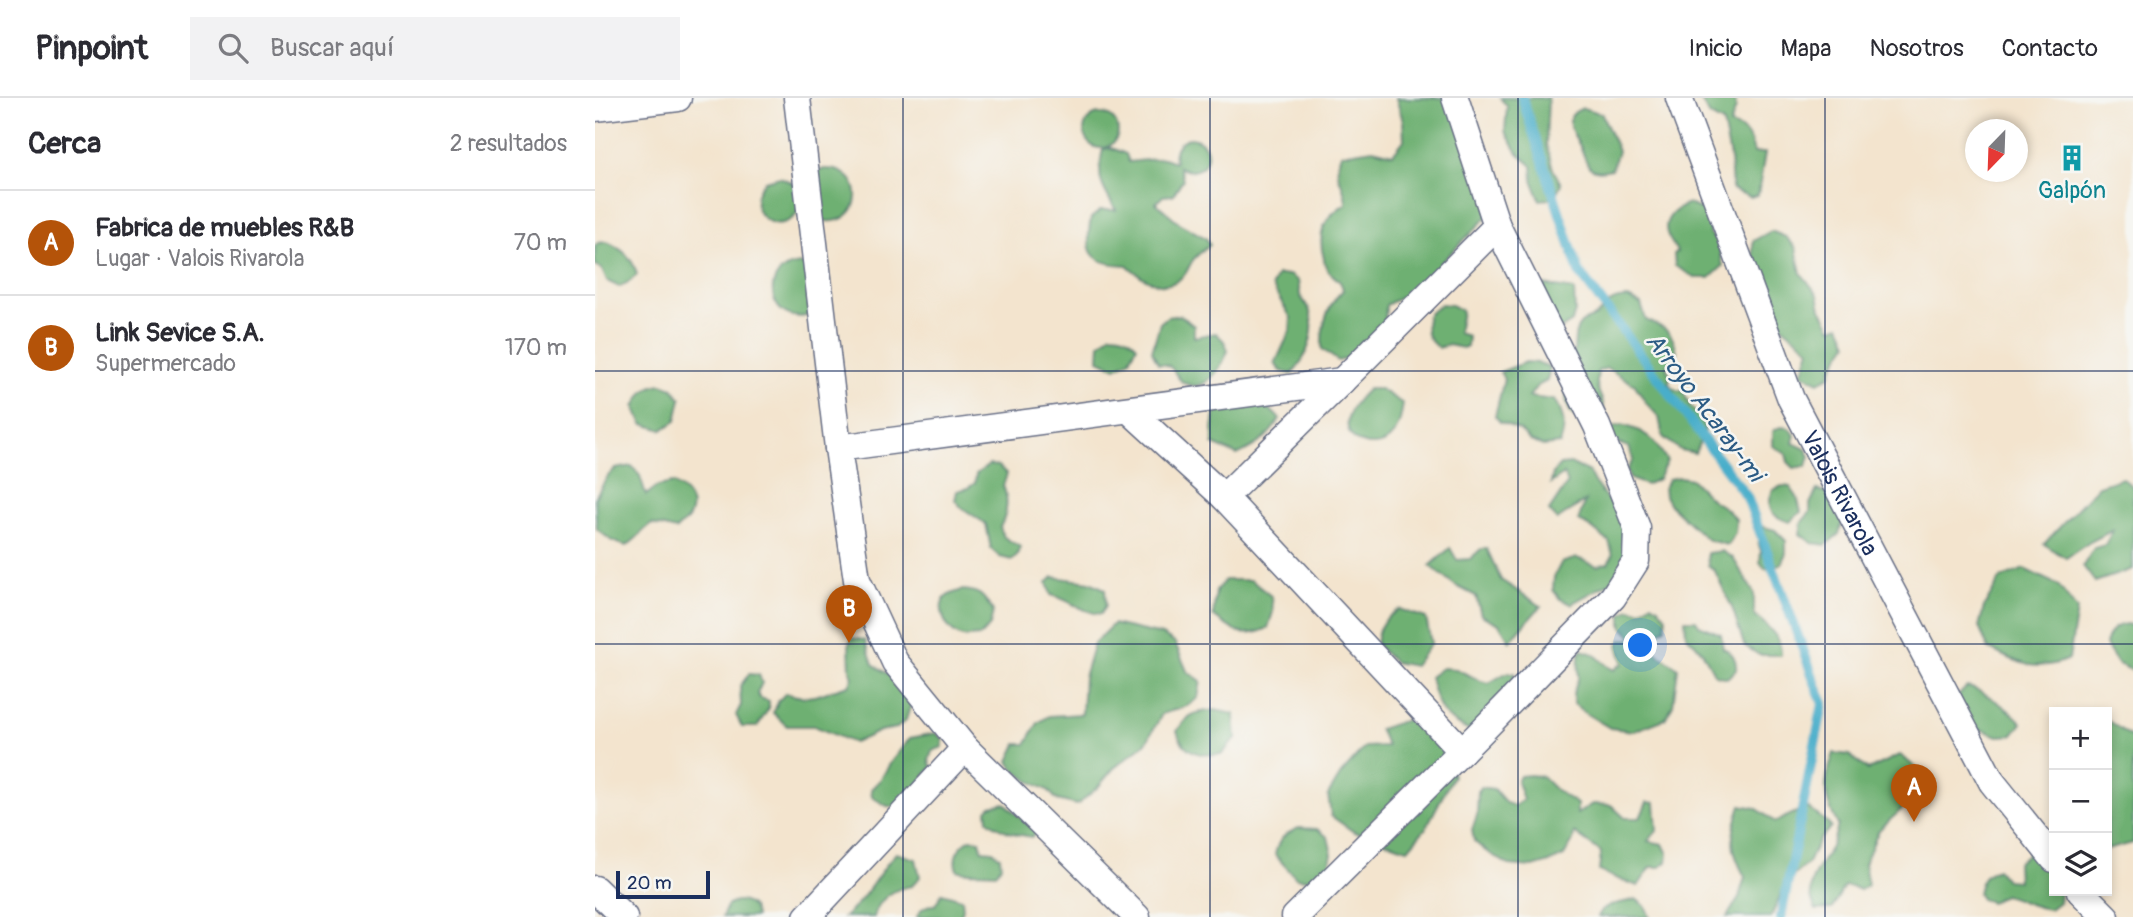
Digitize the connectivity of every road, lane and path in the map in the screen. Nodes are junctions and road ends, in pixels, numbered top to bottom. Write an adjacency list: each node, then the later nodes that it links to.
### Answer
1 (678, 98): 5 (street)
2 (797, 98): 9 (street)
3 (1455, 98): 6 (street)
4 (1679, 98): 13 (street, Valois Rivarola)
5 (595, 108)
6 (1497, 226): 7 (street); 12 (street)
7 (1342, 381): 8 (street); 10 (street)
8 (1129, 410): 9 (street); 10 (street)
9 (838, 448): 11 (street)
10 (1224, 497): 12 (street)
11 (965, 748): 17 (street); 18 (street)
12 (1462, 751): 19 (street)
13 (2049, 853)
14 (595, 889): 16 (street)
15 (2085, 896): 20 (street)
16 (624, 917)
17 (807, 917)
18 (1137, 917)
19 (1295, 917)
20 (2106, 917)

